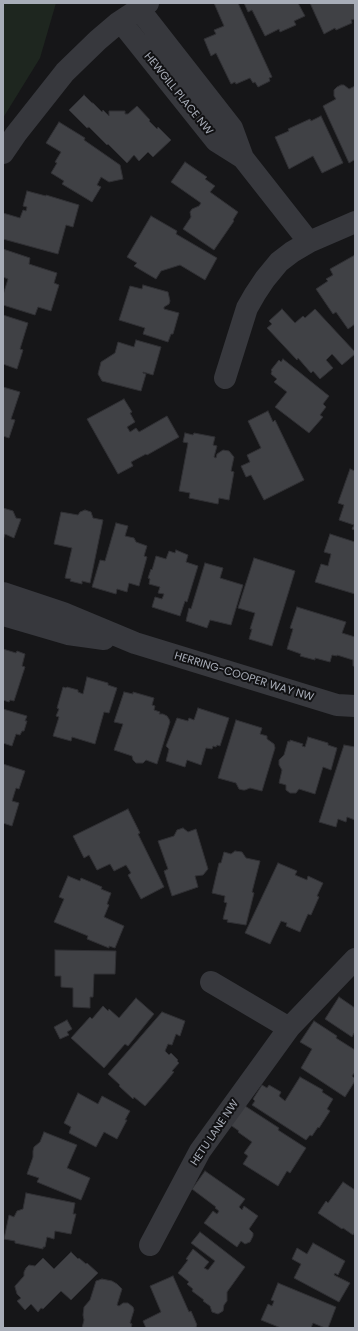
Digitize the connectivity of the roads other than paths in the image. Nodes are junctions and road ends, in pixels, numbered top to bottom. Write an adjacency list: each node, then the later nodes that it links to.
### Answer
1 (144, 6): 2 (street); 4 (street, HEWGILL PLACE NW)
2 (121, 22): 3 (street); 4 (street, HEWGILL PLACE NW)
3 (3, 153)
4 (243, 158): 6 (street, HEWGILL PLACE NW)
5 (355, 222): 6 (street)
6 (309, 242): 7 (street)
7 (225, 378)
8 (3, 593): 10 (street, HERRING-COOPER WAY NW)
9 (3, 615): 10 (street, HERRING-COOPER WAY NW)
10 (135, 644): 11 (street, HERRING-COOPER WAY NW)
11 (355, 706)
12 (355, 959): 14 (street, HETU LANE NW)
13 (211, 982): 14 (street)
14 (290, 1028): 15 (street, HETU LANE NW)
15 (150, 1245)

